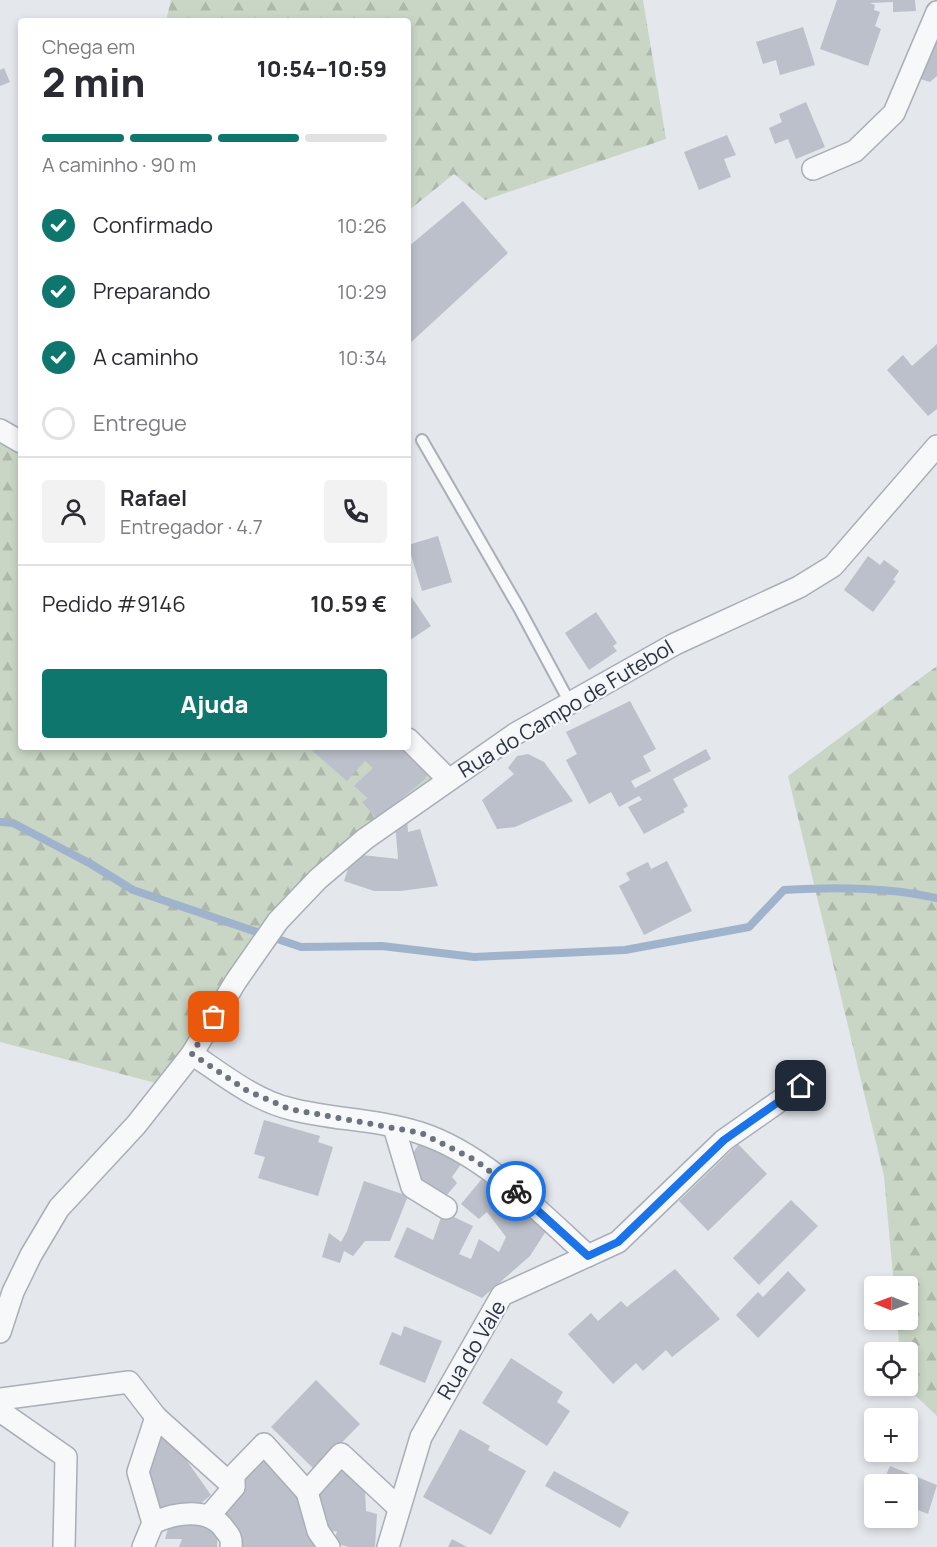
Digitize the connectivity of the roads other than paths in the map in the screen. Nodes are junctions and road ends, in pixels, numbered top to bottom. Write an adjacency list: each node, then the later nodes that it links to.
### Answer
1 (937, 12): 2 (street)
2 (813, 169)
3 (0, 430): 4 (street)
4 (18, 440)
5 (422, 440): 7 (lane)
6 (937, 446): 7 (street, Rua do Campo de Futebol)
7 (570, 703): 9 (street, Rua do Campo de Futebol)
8 (411, 742): 9 (street)
9 (448, 779): 10 (street, Rua do Campo de Futebol)
10 (192, 1054): 12 (street); 15 (street, Rua do Campo de Futebol)
11 (801, 1086): 14 (street, Rua do Vale)
12 (394, 1127): 13 (street); 14 (street)
13 (446, 1208)
14 (588, 1256): 21 (street, Rua do Vale)
15 (0, 1332)
16 (0, 1399): 18 (street)
17 (0, 1411): 24 (street)
18 (156, 1417): 19 (street); 23 (street)
19 (234, 1487): 20 (street); 22 (street)
20 (308, 1492): 21 (street); 27 (street)
21 (399, 1508): 28 (street, Rua do Vale)
22 (210, 1515): 23 (street); 26 (street)
23 (153, 1523): 25 (street)
24 (64, 1547)
25 (143, 1547)
26 (231, 1547)
27 (329, 1547)
28 (388, 1547)

